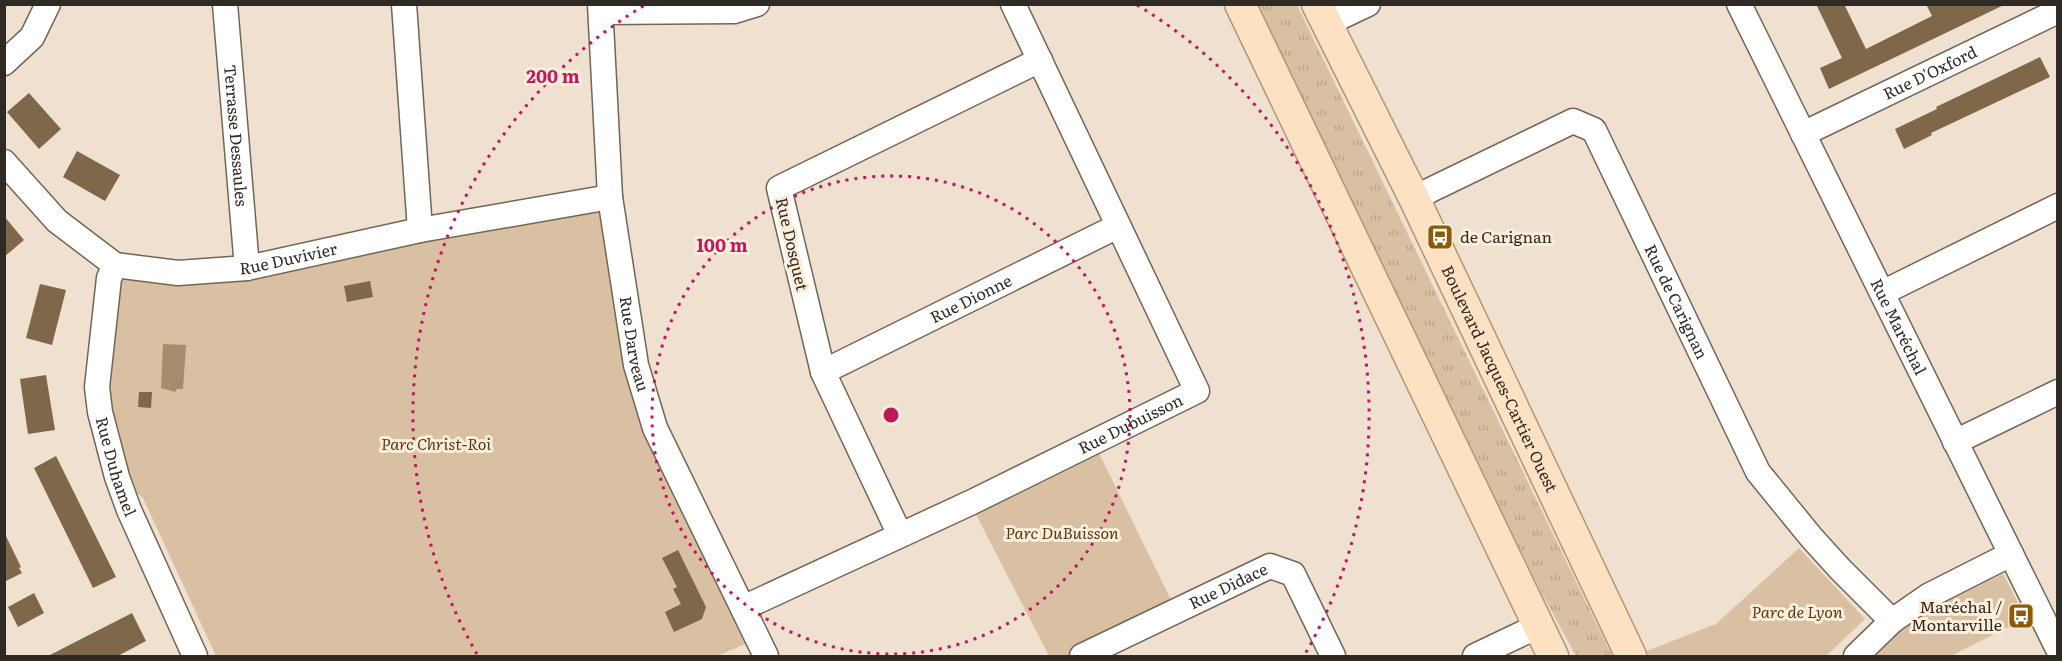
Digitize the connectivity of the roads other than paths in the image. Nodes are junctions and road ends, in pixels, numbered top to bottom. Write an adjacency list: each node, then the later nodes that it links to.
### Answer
1 (48, 4): 13 (street)
2 (225, 4): 22 (street, Terrasse Dessaules)
3 (404, 4): 20 (street)
4 (757, 4): 9 (street)
5 (1013, 4): 12 (street, Rue Dubuisson)
6 (1240, 4): 31 (main road)
7 (1368, 4): 11 (street)
8 (1739, 4): 14 (street, Rue Maréchal)
9 (601, 8): 16 (street, Rue Darveau)
10 (2058, 11): 14 (street, Rue D'Oxford)
11 (1322, 14): 17 (main road, Boulevard Jacques-Cartier Ouest)
12 (1040, 60): 19 (street, Rue Dubuisson); 24 (street, Rue Dosquet)
13 (4, 63)
14 (1803, 134): 23 (street, Rue Maréchal)
15 (4, 162): 21 (street, Rue Duvivier)
16 (610, 197): 20 (street, Rue Duvivier); 29 (street, Rue Darveau)
17 (1413, 198): 30 (street, Rue de Carignan); 39 (main road, Boulevard Jacques-Cartier Ouest)
18 (2058, 206): 23 (street)
19 (1118, 226): 24 (street, Rue Dionne); 27 (street, Rue Dubuisson)
20 (420, 230): 22 (street, Rue Duvivier)
21 (115, 265): 22 (street, Rue Duvivier); 33 (street, Rue Duhamel)
22 (247, 267)
23 (1882, 294): 26 (street, Rue Maréchal)
24 (823, 372): 27 (street, Rue Dosquet)
25 (2058, 392): 26 (street)
26 (1955, 442): 28 (street, Rue Maréchal)
27 (900, 535): 29 (street, Rue Dubuisson)
28 (2011, 554): 30 (street); 32 (street, Rue Maréchal)
29 (743, 608): 34 (street, Rue Darveau)
30 (1892, 621): 40 (street)
31 (1538, 626): 37 (street); 38 (main road)
32 (2058, 649)
33 (195, 657)
34 (766, 657)
35 (1082, 657): 36 (street, Rue Didace)
36 (1333, 657)
37 (1475, 657)
38 (1553, 657)
39 (1631, 657)
40 (1856, 657)

